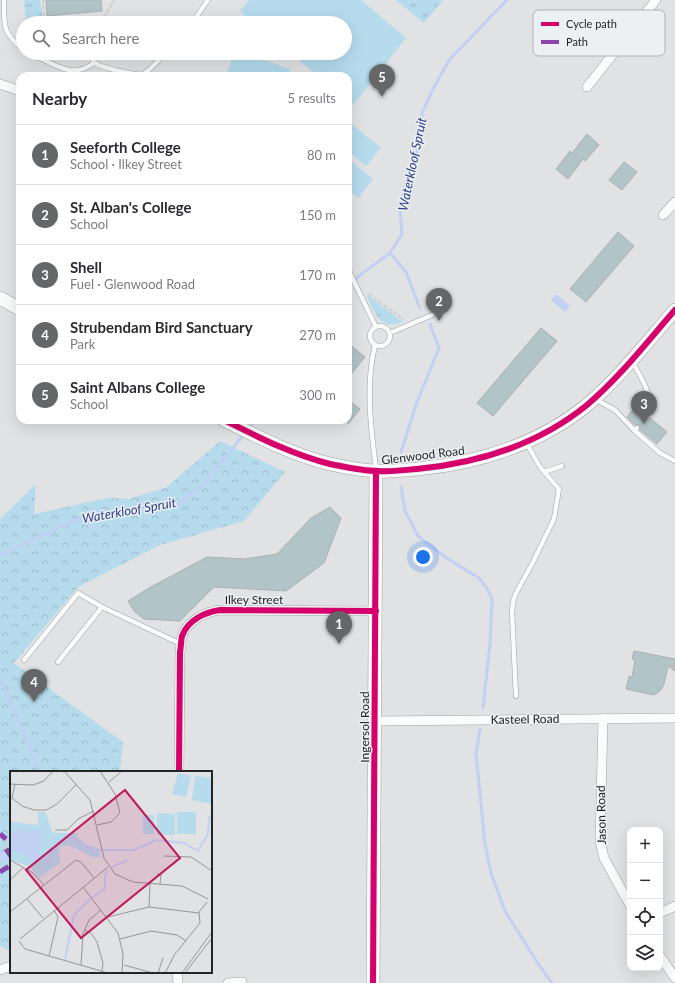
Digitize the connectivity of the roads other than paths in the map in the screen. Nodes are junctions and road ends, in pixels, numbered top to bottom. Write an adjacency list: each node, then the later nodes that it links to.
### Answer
1 (4, 0): 6 (lane)
2 (208, 0): 5 (lane)
3 (656, 0): 4 (street)
4 (648, 10)
5 (197, 16)
6 (16, 43)
7 (611, 56): 14 (street)
8 (44, 60): 10 (lane)
9 (159, 60): 12 (lane)
10 (94, 62): 11 (lane)
11 (125, 72)
12 (146, 72)
13 (0, 84): 15 (street)
14 (586, 87)
15 (16, 90)
16 (675, 202): 17 (street)
17 (663, 215)
18 (352, 278): 23 (lane)
19 (0, 298): 20 (street)
20 (16, 307)
21 (675, 310): 26 (street, Glenwood Road)
22 (432, 315): 24 (lane)
23 (376, 327): 24 (lane); 25 (lane)
24 (390, 333): 25 (lane)
25 (375, 345): 33 (lane)
26 (632, 359): 27 (street, Glenwood Road); 28 (lane)
27 (594, 398): 30 (street, Glenwood Road); 31 (lane)
28 (647, 416)
29 (231, 424): 33 (street, Glenwood Road)
30 (526, 442): 33 (street, Glenwood Road); 34 (lane)
31 (675, 462)
32 (562, 466): 34 (lane)
33 (376, 471): 36 (street, Ingersol Road)
34 (544, 472): 40 (lane)
35 (102, 607): 37 (lane); 38 (lane); 39 (lane)
36 (376, 611): 37 (street, Ilkey Street); 43 (street, Ingersol Road)
37 (181, 644): 44 (street, Ilkey Street)
38 (24, 660)
39 (58, 662)
40 (516, 696)
41 (603, 718): 42 (street, Kasteel Road); 43 (street, Kasteel Road); 45 (street, Jason Road)
42 (675, 718)
43 (375, 720): 56 (street, Ingersol Road)
44 (179, 771)
45 (627, 900)
46 (675, 906): 47 (street)
47 (663, 912)
48 (663, 960): 52 (street)
49 (10, 966): 50 (street)
50 (0, 970)
51 (177, 973): 54 (street)
52 (675, 978)
53 (242, 982): 55 (street)
54 (178, 983)
55 (228, 983)
56 (373, 983)

